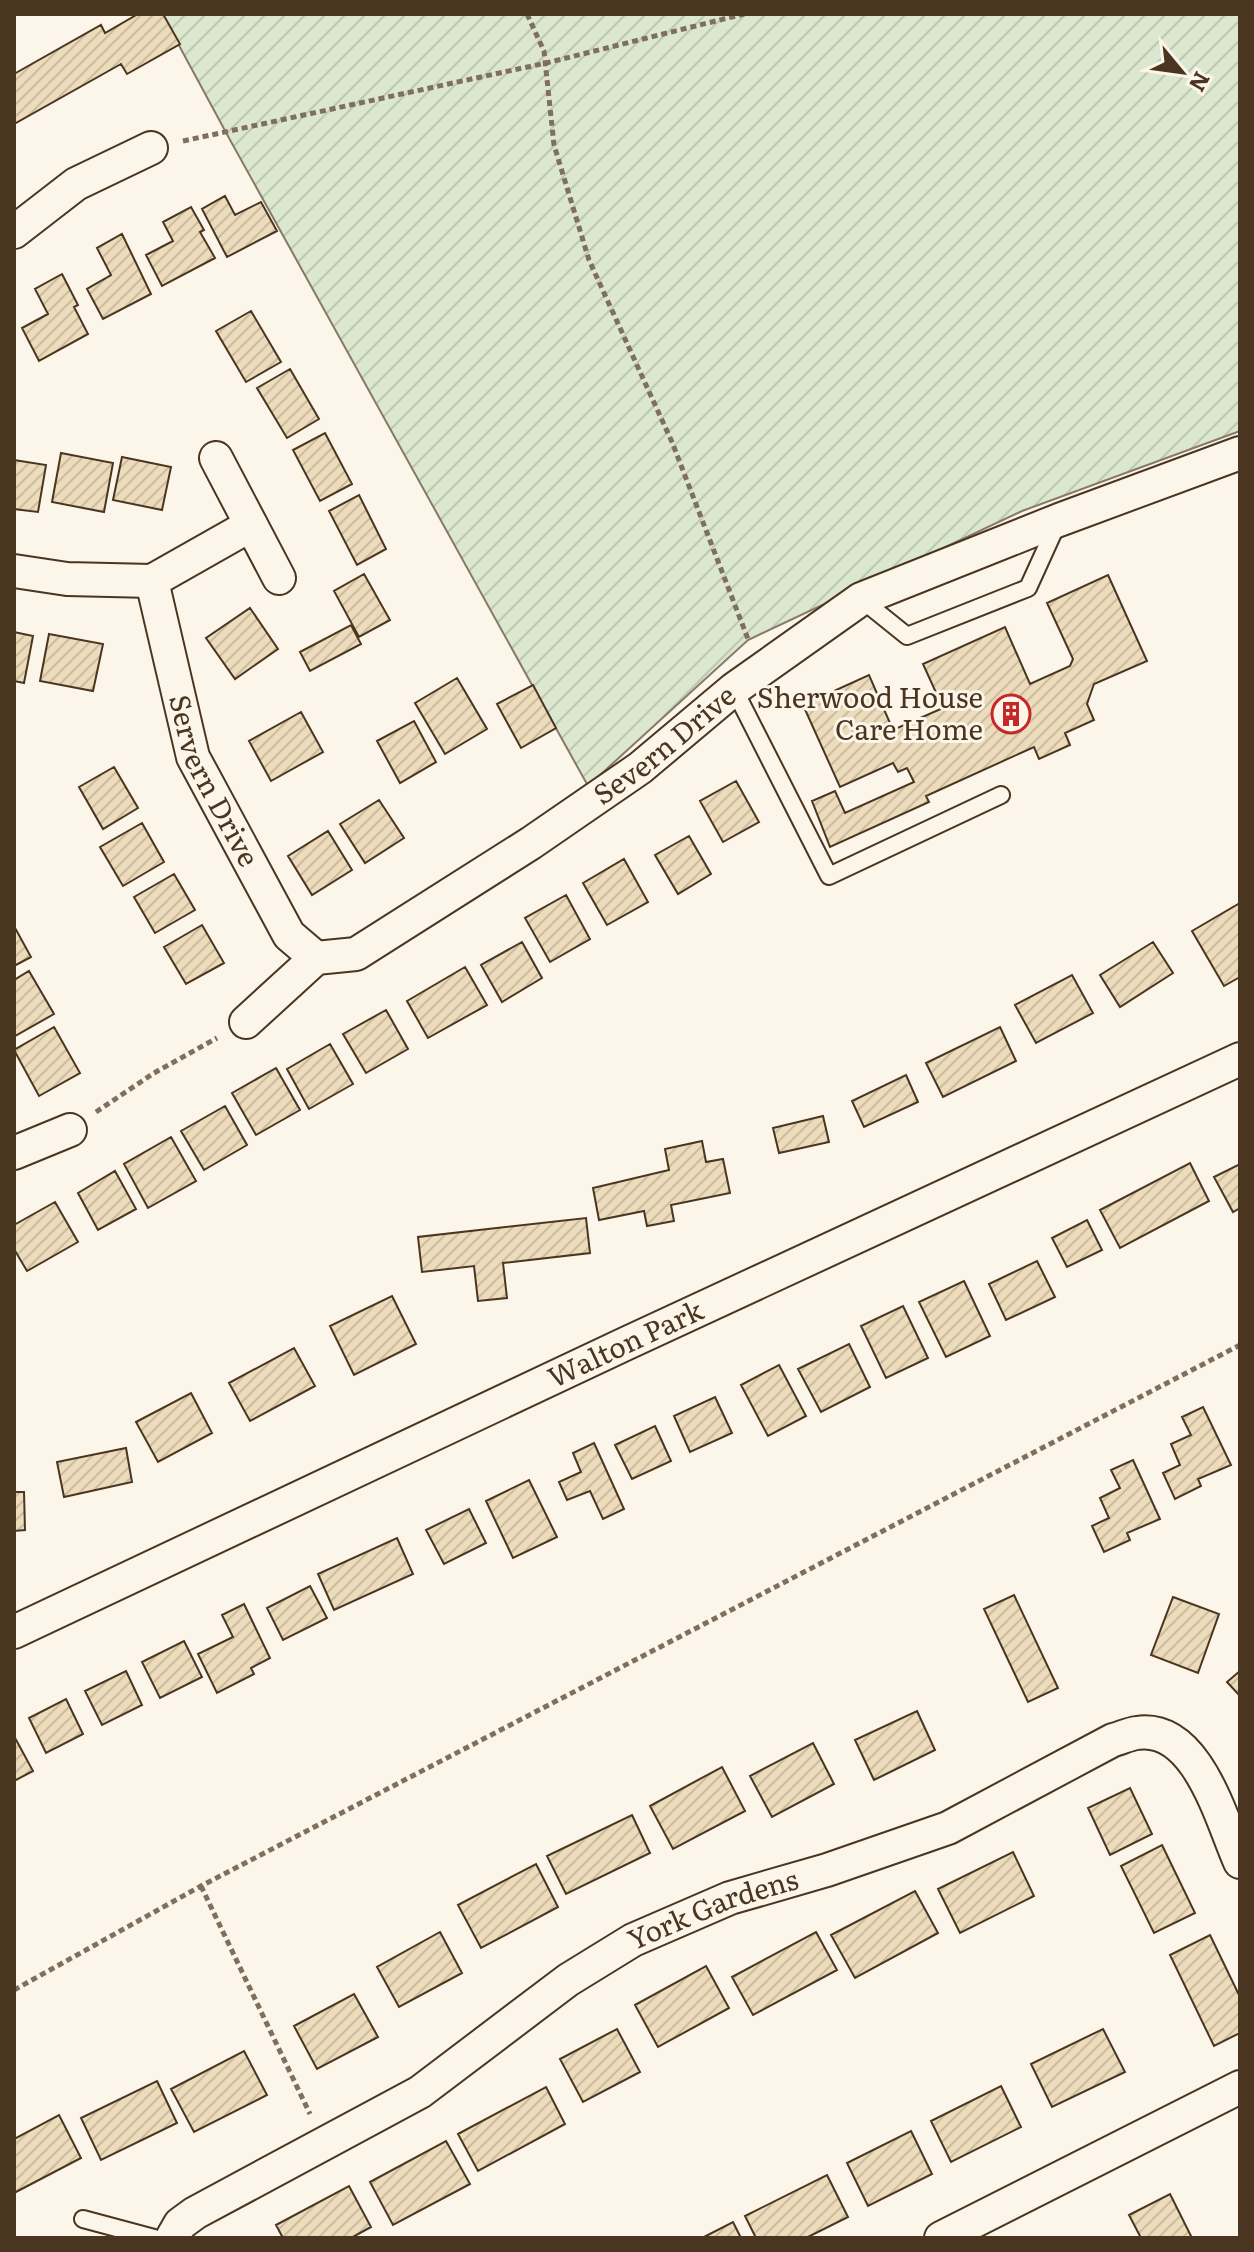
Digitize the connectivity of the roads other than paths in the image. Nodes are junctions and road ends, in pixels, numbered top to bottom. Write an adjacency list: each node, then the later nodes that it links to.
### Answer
1 (151, 148): 2 (street)
2 (14, 232)
3 (1240, 453): 5 (street, Severn Drive)
4 (216, 458): 6 (street)
5 (1059, 520): 10 (street, Severn Drive); 10 (lane)
6 (251, 525): 8 (street); 9 (street)
7 (14, 571): 9 (street)
8 (279, 578)
9 (152, 581): 13 (street, Servern Drive)
10 (861, 599): 11 (street, Severn Drive)
11 (734, 689): 12 (lane); 13 (street, Severn Drive)
12 (1001, 795)
13 (316, 958): 14 (street)
14 (246, 1022)
15 (1240, 1059): 18 (street, Walton Park)
16 (70, 1130): 17 (street)
17 (14, 1153)
18 (14, 1632)
19 (1240, 1862): 23 (street, York Gardens)
20 (1240, 2087): 24 (street)
21 (83, 2219): 22 (lane)
22 (154, 2238)
23 (172, 2238)
24 (941, 2238)

